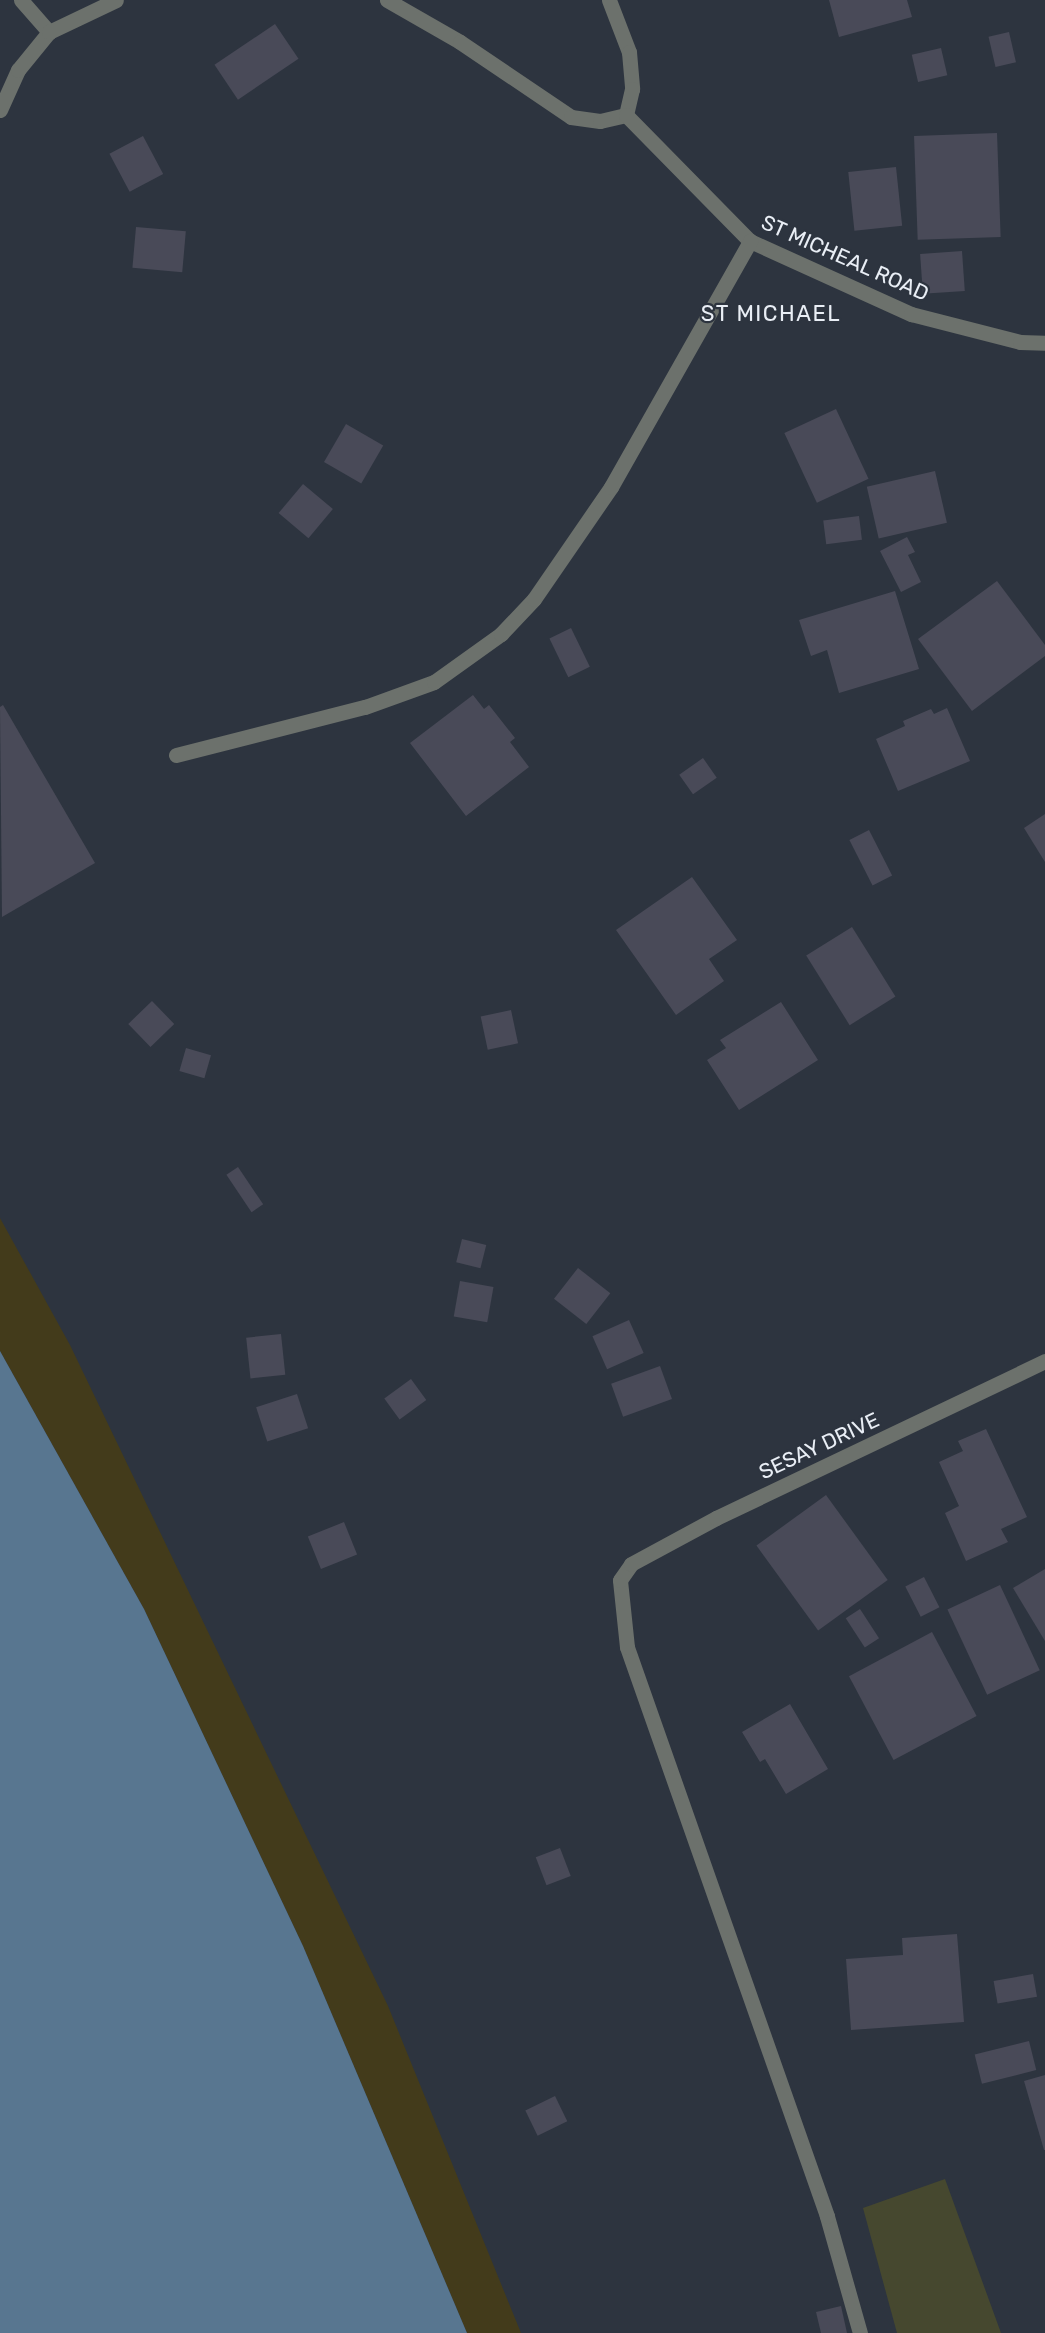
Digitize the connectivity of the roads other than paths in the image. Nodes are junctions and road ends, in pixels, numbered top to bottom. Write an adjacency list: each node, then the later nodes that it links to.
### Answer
1 (21, 0): 5 (street)
2 (116, 0): 5 (street)
3 (387, 0): 7 (street)
4 (609, 0): 7 (street)
5 (49, 32): 6 (street)
6 (0, 110)
7 (626, 115): 8 (street, ST MICHEAL ROAD)
8 (750, 241): 9 (street, ST MICHEAL ROAD); 10 (street)
9 (1045, 343)
10 (176, 755)
11 (1045, 1361): 12 (street, SESAY DRIVE)
12 (860, 2333)

